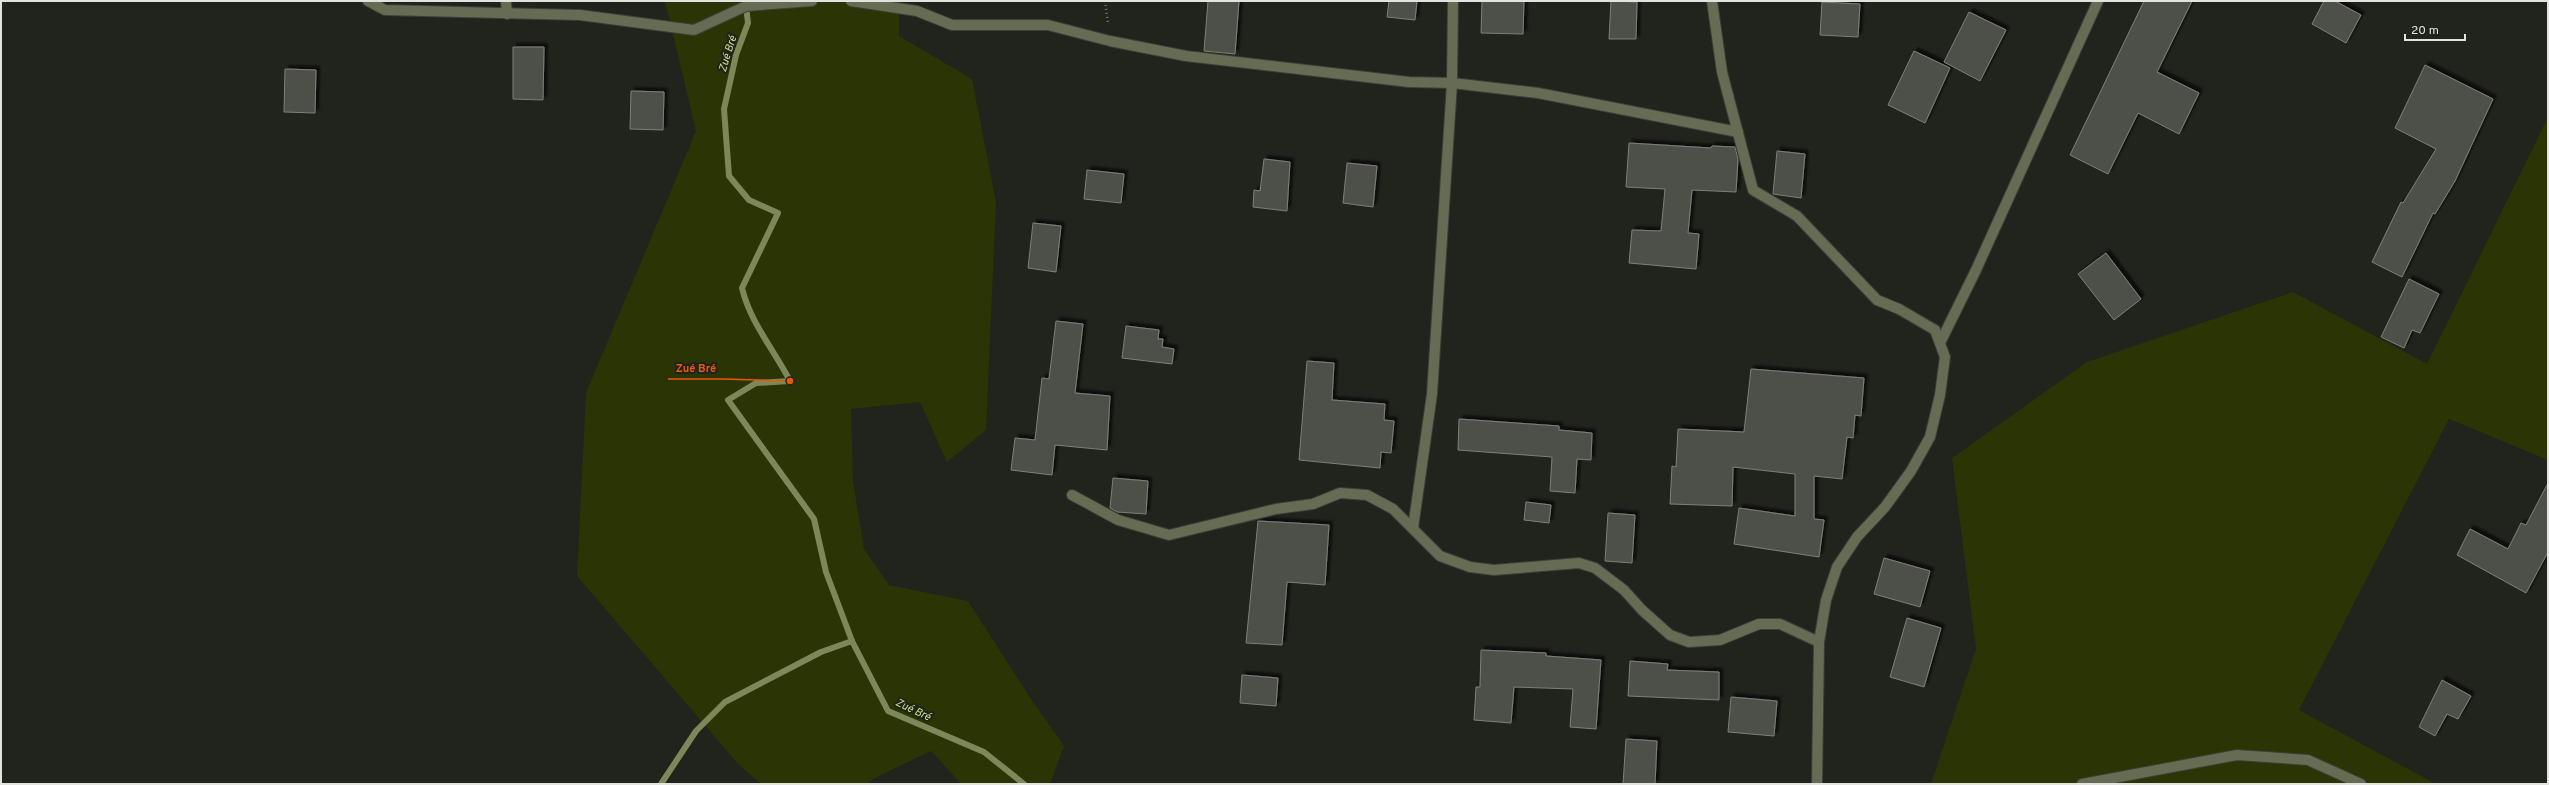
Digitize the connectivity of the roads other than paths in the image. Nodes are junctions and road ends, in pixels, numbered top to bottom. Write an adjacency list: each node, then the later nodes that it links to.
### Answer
1 (368, 1): 8 (street)
2 (506, 1): 8 (street)
3 (812, 1): 8 (street)
4 (851, 1): 9 (street)
5 (1453, 1): 9 (street)
6 (1712, 1): 10 (street)
7 (2098, 1): 11 (street)
8 (507, 14)
9 (1452, 83): 10 (street); 13 (street)
10 (1738, 132): 11 (street)
11 (1940, 343): 14 (street)
12 (1072, 495): 13 (street)
13 (1413, 528): 14 (street)
14 (1819, 642): 15 (street)
15 (1817, 784)
16 (2082, 784): 17 (street)
17 (2362, 784)

